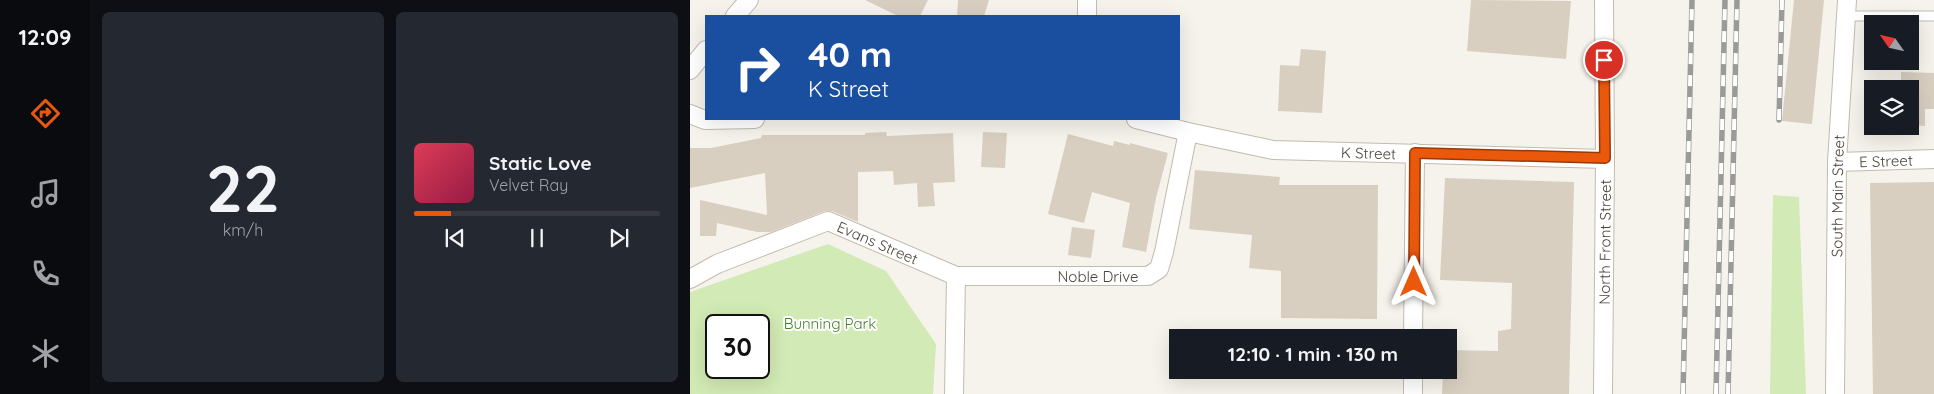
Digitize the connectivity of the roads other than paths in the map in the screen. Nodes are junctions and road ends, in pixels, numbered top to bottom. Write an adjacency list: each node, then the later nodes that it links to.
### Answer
1 (749, 0): 5 (street)
2 (1087, 0): 6 (street)
3 (1604, 0): 15 (street, North Front Street)
4 (1847, 8): 7 (lane); 17 (street, South Main Street)
5 (736, 15)
6 (1086, 15)
7 (1934, 16)
8 (705, 51): 9 (street)
9 (690, 70)
10 (690, 114): 11 (street)
11 (705, 120)
12 (1140, 120): 13 (street, K Street)
13 (1188, 132): 14 (street, K Street); 18 (street, Noble Drive)
14 (1415, 153): 15 (street, K Street); 20 (street)
15 (1605, 158): 24 (street, North Front Street)
16 (1934, 159): 17 (street, E Street)
17 (1837, 162): 25 (street, South Main Street)
18 (956, 276): 19 (street, Evans Street); 22 (street)
19 (690, 279)
20 (1413, 329)
21 (1413, 379): 23 (street)
22 (954, 394)
23 (1413, 394)
24 (1603, 394)
25 (1836, 394)

